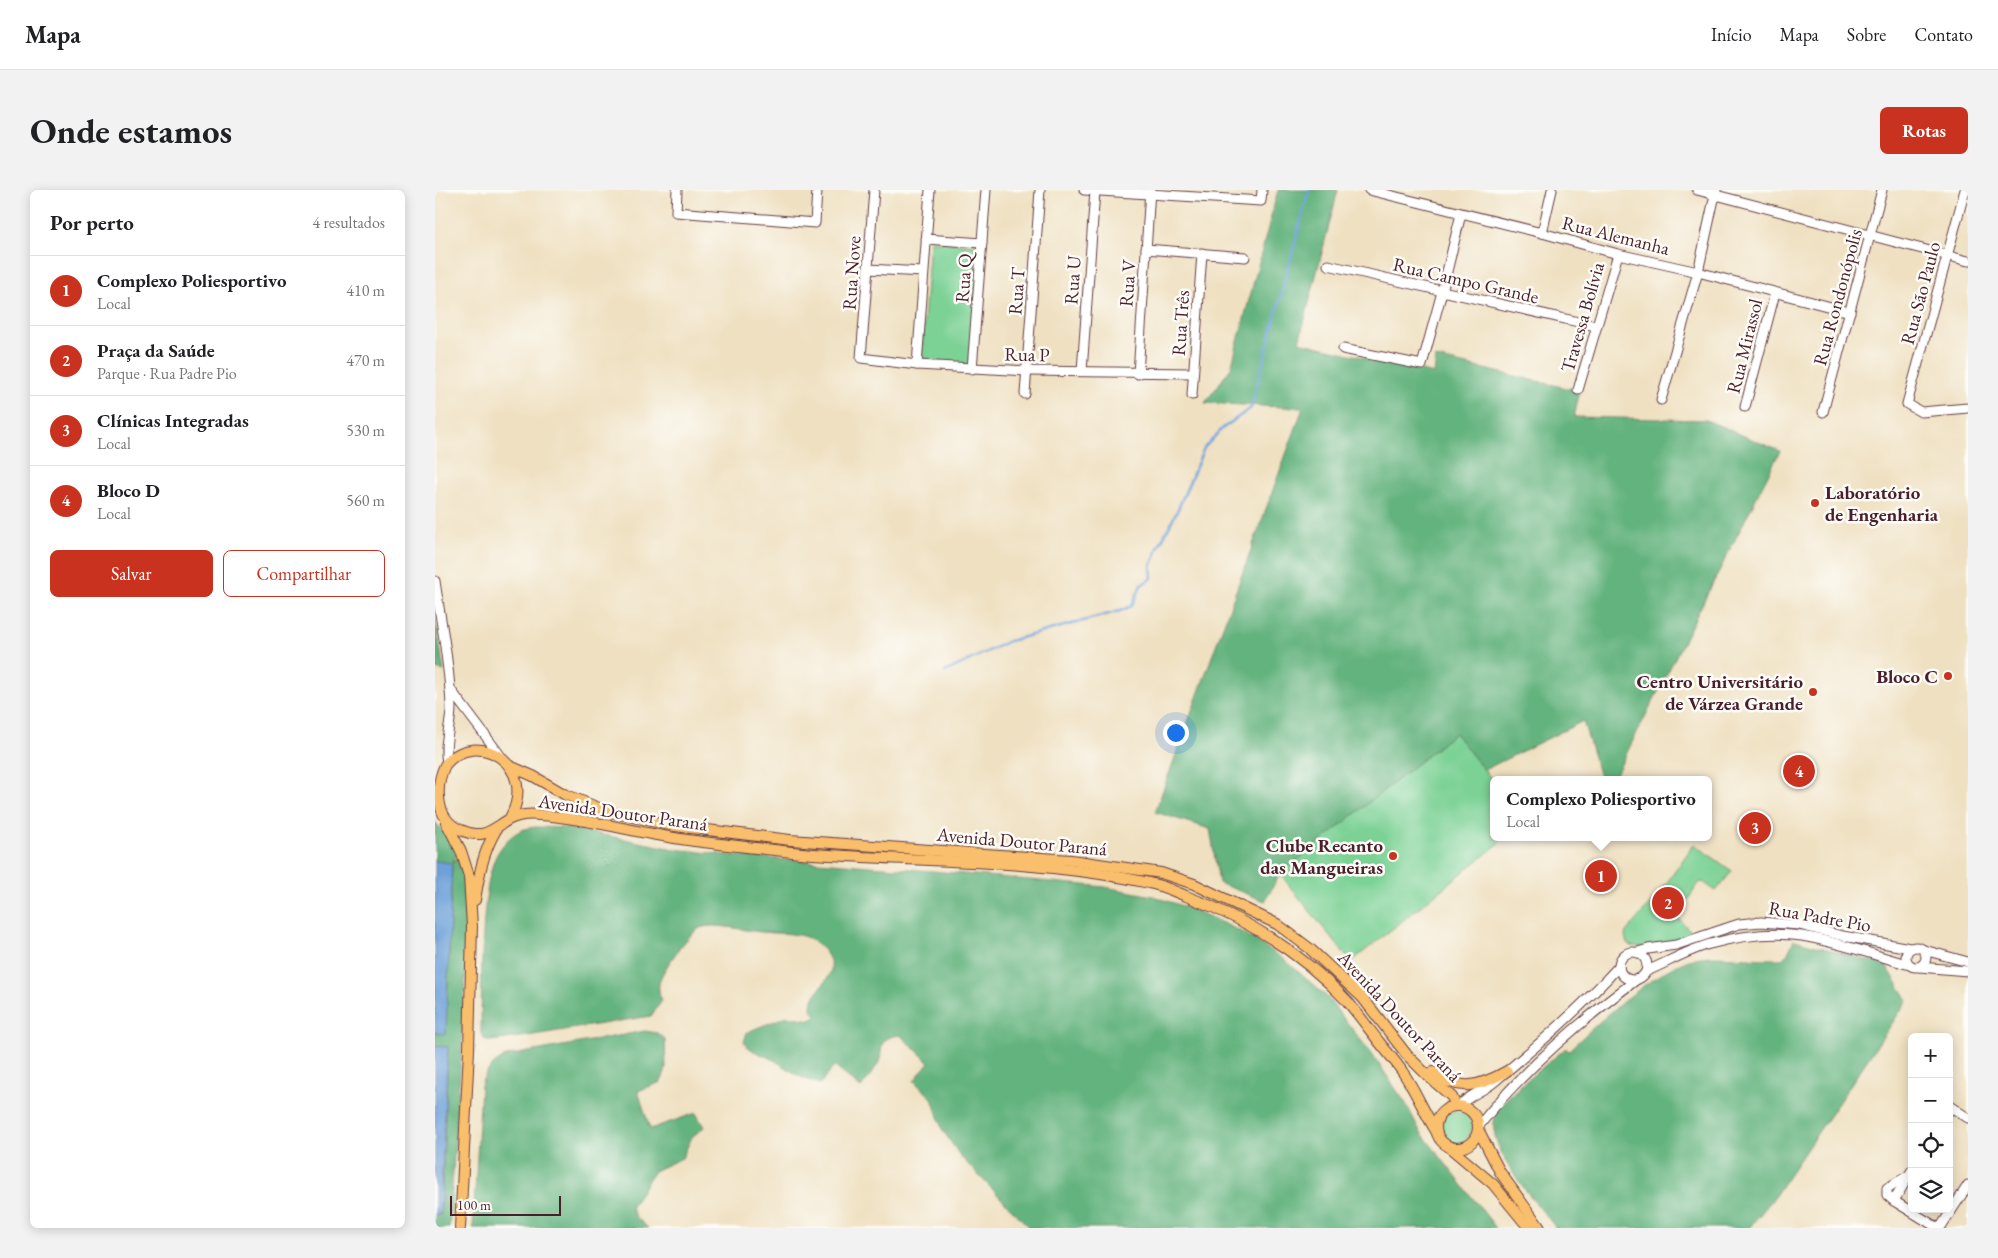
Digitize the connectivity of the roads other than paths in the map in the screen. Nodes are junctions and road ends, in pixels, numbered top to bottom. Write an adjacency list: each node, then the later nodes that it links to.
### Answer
1 (677, 190): 2 (street)
2 (817, 190)
3 (874, 190): 29 (street, Rua Nove)
4 (930, 190): 20 (street)
5 (986, 190): 21 (street, Rua Q)
6 (1040, 190): 40 (street, Rua T)
7 (1085, 190): 8 (street)
8 (1095, 190): 16 (street); 41 (street, Rua U)
9 (1262, 190): 16 (street)
10 (1552, 190): 18 (street)
11 (1697, 190): 15 (street)
12 (1882, 190): 19 (street, Rua Rondonópolis)
13 (1965, 190): 25 (street, Rua São Paulo)
14 (1371, 191): 17 (street, Rua Alemanha)
15 (1715, 192): 19 (street); 31 (street)
16 (1150, 193): 22 (street, Rua V)
17 (1461, 214): 18 (street, Rua Alemanha); 32 (street)
18 (1542, 233): 24 (street, Rua Alemanha)
19 (1870, 235): 25 (street); 34 (street, Rua Rondonópolis)
20 (926, 239): 21 (street); 30 (street)
21 (982, 242): 39 (street, Rua Q)
22 (1146, 249): 23 (street); 43 (street, Rua V)
23 (1202, 253): 26 (street); 42 (street, Rua Três)
24 (1618, 254): 31 (street, Rua Alemanha); 35 (street, Travessa Bolívia)
25 (1946, 255): 27 (street); 49 (street, Rua São Paulo)
26 (1245, 257)
27 (1968, 261)
28 (1328, 265): 32 (street, Rua Campo Grande)
29 (868, 268): 30 (street); 37 (street, Rua Nove)
30 (923, 272): 38 (street)
31 (1698, 272): 33 (street, Rua Alemanha); 47 (street)
32 (1442, 292): 35 (street, Rua Campo Grande); 36 (street)
33 (1775, 293): 34 (street, Rua Alemanha); 48 (street, Rua Mirassol)
34 (1849, 312): 50 (street, Rua Rondonópolis)
35 (1596, 326): 44 (street, Travessa Bolívia)
36 (1343, 349)
37 (861, 358): 38 (street, Rua P)
38 (917, 365): 39 (street, Rua P)
39 (972, 369): 40 (street, Rua P)
40 (1027, 371): 41 (street, Rua P); 45 (street, Rua T)
41 (1082, 371): 43 (street, Rua P)
42 (1193, 373): 43 (street, Rua P); 46 (street, Rua Três)
43 (1138, 374)
44 (1578, 390)
45 (1025, 394)
46 (1192, 395)
47 (1661, 400)
48 (1745, 407)
49 (1968, 408)
50 (1823, 412)
51 (435, 581): 52 (street)
52 (450, 689): 53 (street); 54 (street)
53 (507, 763): 54 (main road); 56 (main road); 69 (main road, Avenida Doutor Paraná)
54 (442, 766): 55 (main road)
55 (437, 808): 57 (main road)
56 (510, 818): 58 (main road); 75 (main road, Avenida Doutor Paraná)
57 (445, 819): 58 (main road); 59 (main road)
58 (496, 830): 59 (main road)
59 (472, 926): 81 (main road)
60 (1910, 948): 61 (street); 62 (street, Rua Padre Pio); 65 (street)
61 (1924, 950): 63 (street); 65 (street)
62 (1638, 952): 64 (street); 66 (street)
63 (1968, 962)
64 (1619, 966): 68 (street); 70 (street)
65 (1914, 966): 66 (street, Rua Padre Pio); 67 (street, Rua Padre Pio)
66 (1647, 971): 68 (street)
67 (1968, 971)
68 (1635, 980): 74 (street)
69 (1391, 1033): 70 (main road); 71 (main road, Avenida Doutor Paraná)
70 (1507, 1070): 71 (street)
71 (1458, 1106): 74 (main road); 75 (main road)
72 (1953, 1108): 73 (street)
73 (1968, 1118)
74 (1478, 1128): 76 (main road); 83 (main road)
75 (1436, 1131): 76 (main road)
76 (1448, 1146): 82 (main road)
77 (1908, 1176): 79 (street)
78 (1968, 1185): 84 (street)
79 (1908, 1209)
80 (1914, 1213): 84 (street)
81 (460, 1228)
82 (1529, 1228)
83 (1540, 1228)
84 (1939, 1228)

